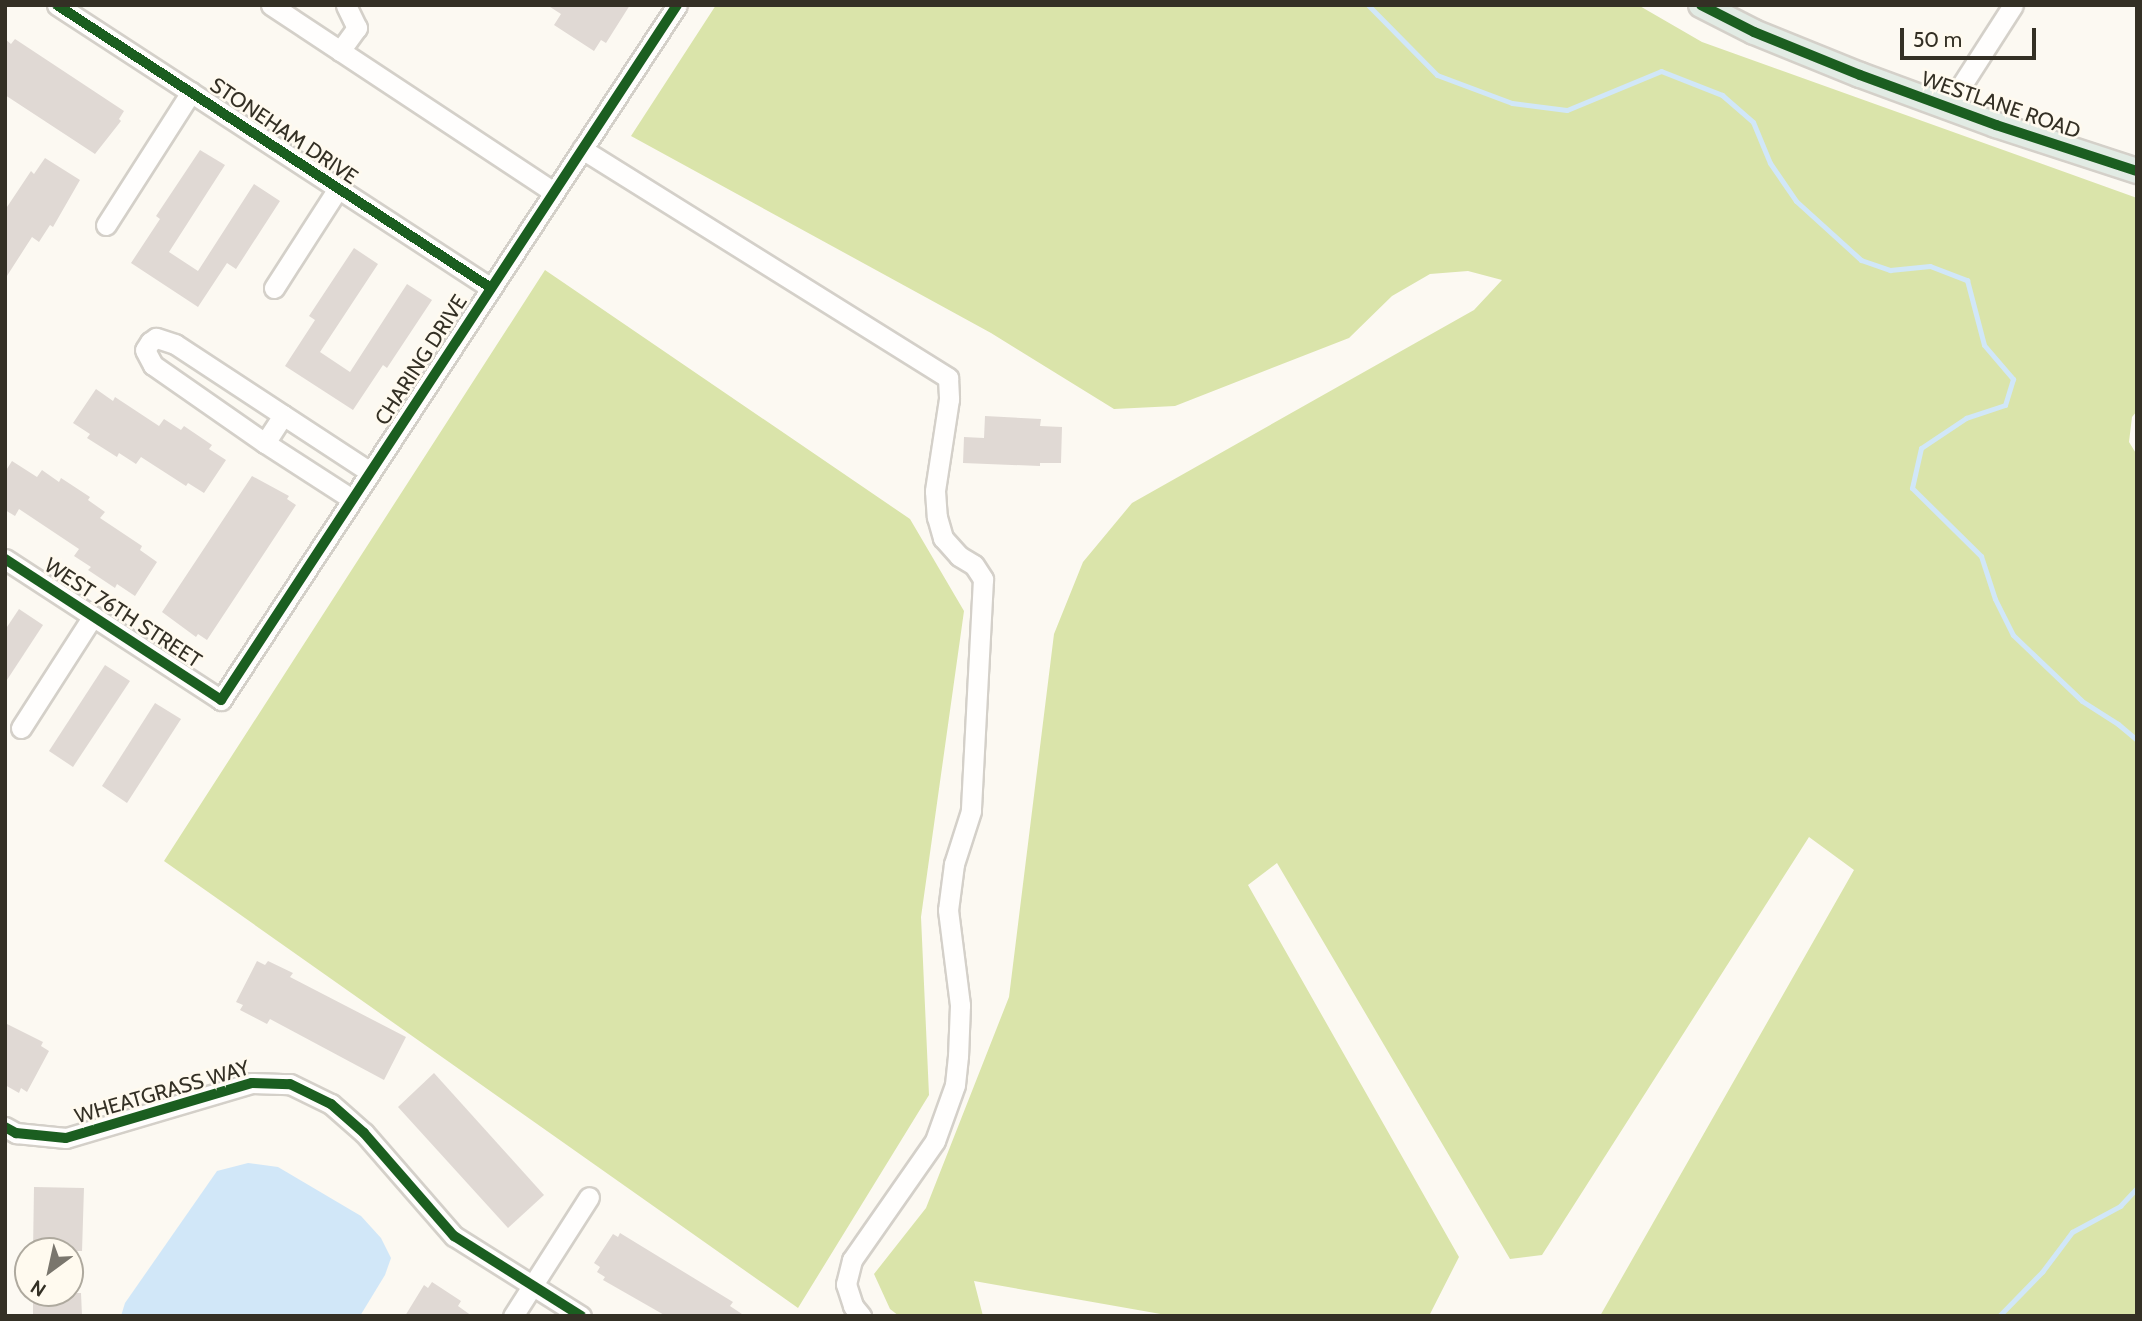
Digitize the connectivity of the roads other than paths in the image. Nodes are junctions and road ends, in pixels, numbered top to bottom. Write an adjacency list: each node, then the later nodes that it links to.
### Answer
1 (57, 5): 8 (street, STONEHAM DRIVE)
2 (271, 5): 7 (street)
3 (346, 5): 7 (street)
4 (677, 5): 10 (street, CHARING DRIVE)
5 (1701, 5): 9 (main road, WESTLANE ROAD)
6 (2013, 5): 9 (street)
7 (341, 51): 13 (street)
8 (191, 92): 12 (street, STONEHAM DRIVE); 14 (street)
9 (1947, 108): 11 (main road, WESTLANE ROAD)
10 (582, 149): 13 (street, CHARING DRIVE); 30 (street)
11 (2137, 170)
12 (337, 190): 15 (street); 16 (street, STONEHAM DRIVE)
13 (554, 192): 16 (street, CHARING DRIVE)
14 (106, 225)
15 (274, 288)
16 (491, 288): 19 (street, CHARING DRIVE)
17 (283, 415): 18 (street); 18 (street); 19 (street)
18 (265, 443): 20 (street)
19 (370, 472): 20 (street, CHARING DRIVE)
20 (352, 499): 23 (street, CHARING DRIVE)
21 (5, 559): 22 (street, WEST 76TH STREET)
22 (93, 616): 23 (street, WEST 76TH STREET); 24 (street)
23 (220, 700)
24 (21, 728)
25 (6, 1129): 27 (street, WHEATGRASS WAY)
26 (589, 1197): 27 (street)
27 (533, 1285): 28 (street); 29 (street, WHEATGRASS WAY)
28 (513, 1316)
29 (581, 1316)
30 (861, 1316)

